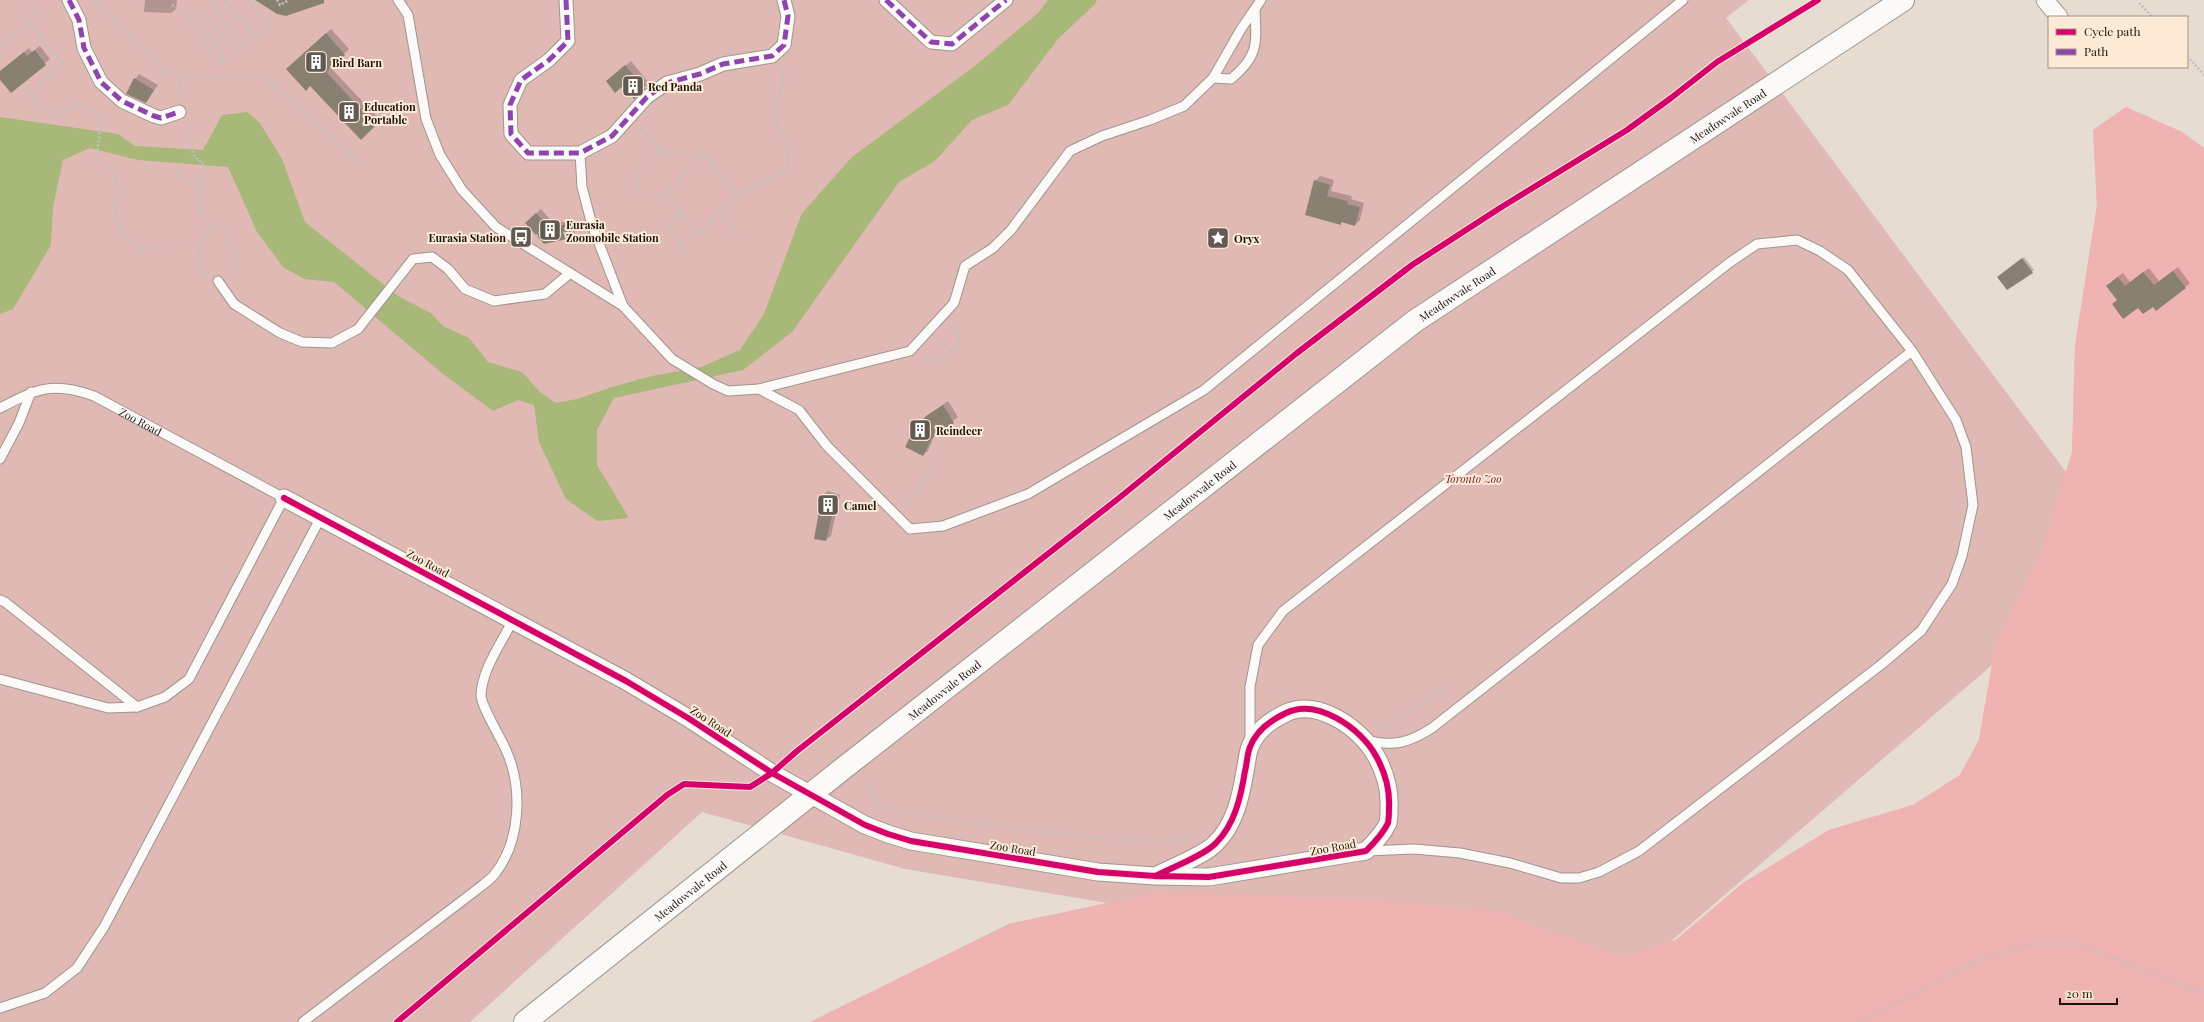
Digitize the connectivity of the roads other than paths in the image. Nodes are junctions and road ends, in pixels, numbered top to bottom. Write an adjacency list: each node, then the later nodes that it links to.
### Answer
1 (69, 0): 14 (street)
2 (398, 0): 16 (lane)
3 (566, 0): 15 (street)
4 (784, 0): 15 (street)
5 (886, 0): 6 (street)
6 (1006, 0)
7 (1261, 0): 11 (lane)
8 (1683, 0): 20 (lane)
9 (1903, 0): 32 (main road, Meadowvale Road)
10 (2045, 0): 12 (street)
11 (1255, 9): 13 (lane); 13 (lane)
12 (2058, 16)
13 (1213, 78): 20 (lane)
14 (179, 112)
15 (580, 153): 18 (lane)
16 (569, 274): 17 (lane); 18 (lane)
17 (218, 281)
18 (623, 306): 20 (lane)
19 (1912, 351): 30 (lane); 31 (lane); 33 (lane)
20 (759, 389)
21 (31, 392): 22 (lane, Zoo Road); 23 (lane); 24 (lane, Zoo Road)
22 (0, 408)
23 (0, 459)
24 (284, 498): 25 (street, Zoo Road); 29 (lane)
25 (321, 517): 27 (street, Zoo Road); 35 (lane)
26 (0, 600): 29 (lane)
27 (513, 620): 32 (street, Zoo Road); 36 (lane)
28 (0, 679): 29 (lane)
29 (137, 707)
30 (1364, 740): 31 (street, Zoo Road); 33 (street, Zoo Road)
31 (1250, 747): 34 (street, Zoo Road)
32 (810, 795): 34 (street, Zoo Road); 37 (main road, Meadowvale Road)
33 (1366, 851): 34 (street, Zoo Road)
34 (1155, 876)
35 (0, 1008)
36 (303, 1022)
37 (526, 1022)

